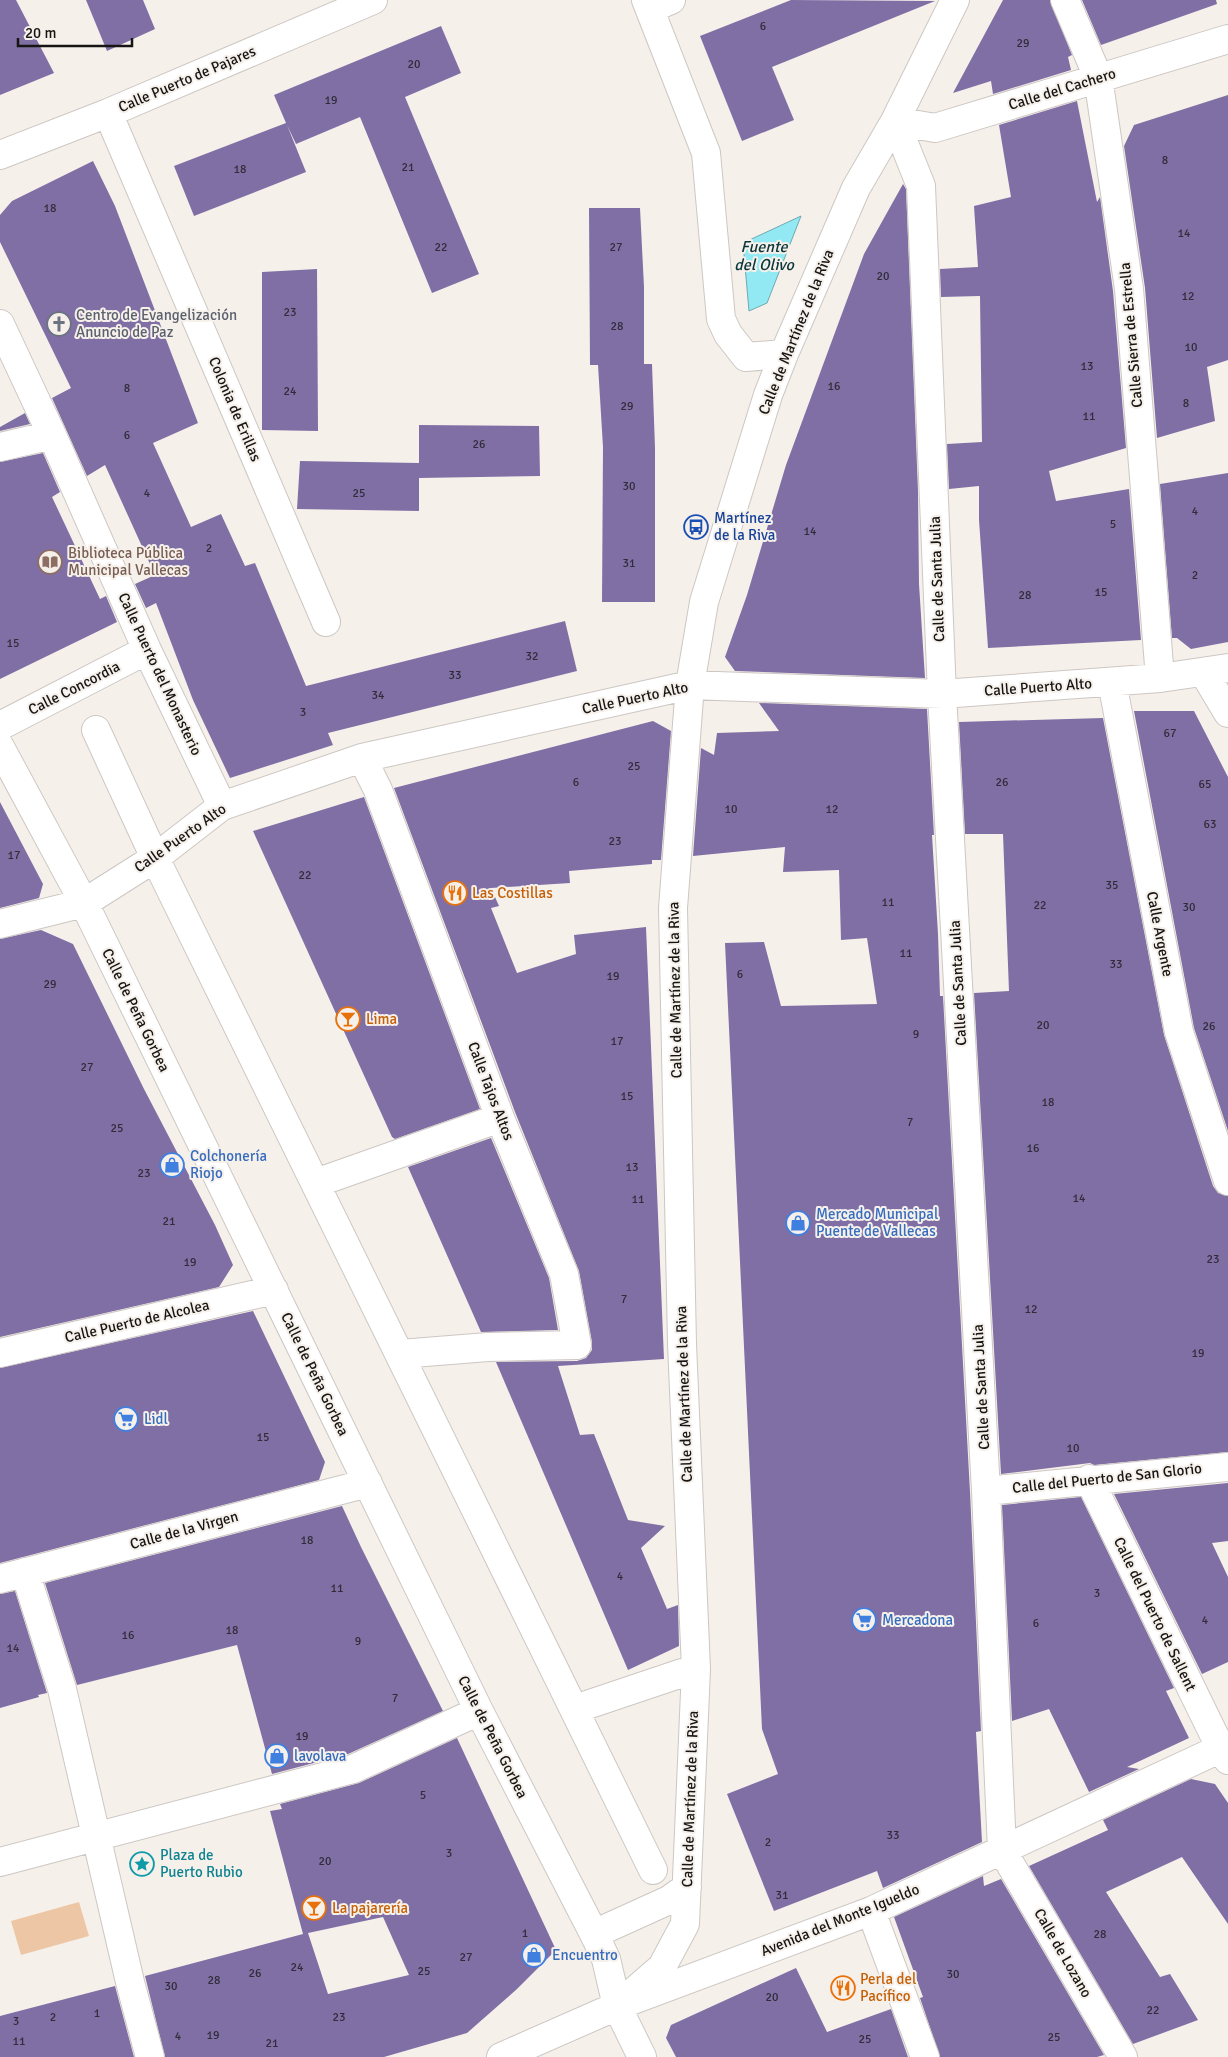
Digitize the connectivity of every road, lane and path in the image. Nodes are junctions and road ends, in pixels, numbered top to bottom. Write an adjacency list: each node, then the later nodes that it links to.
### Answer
1 (373, 0): 7 (street, Calle Puerto de Pajares)
2 (955, 0): 8 (street, Calle de Martínez de la Riva)
3 (1064, 0): 6 (street, Calle Sierra de Estrella)
4 (656, 3): 11 (street)
5 (1228, 39): 6 (street, Calle del Cachero)
6 (1098, 77): 8 (street, Calle del Cachero); 17 (street, Calle Sierra de Estrella)
7 (108, 113): 9 (street, Calle Puerto de Pajares); 14 (street, Colonia de Erillas)
8 (895, 121): 11 (street, Calle de Martínez de la Riva); 20 (street, Calle de Santa Julia)
9 (0, 155)
10 (0, 324): 12 (street, Calle Puerto del Monasterio)
11 (784, 354): 19 (street, Calle de Martínez de la Riva)
12 (52, 435): 13 (street); 15 (street, Calle Puerto del Monasterio)
13 (0, 447)
14 (326, 622)
15 (147, 650): 22 (street, Calle Concordia); 26 (street, Calle Puerto del Monasterio)
16 (1216, 670): 17 (street, Calle Puerto Alto); 21 (street)
17 (1160, 678): 18 (street, Calle Puerto Alto)
18 (1112, 682): 20 (street, Calle Puerto Alto); 31 (street, Calle Argente)
19 (690, 685): 20 (street, Calle Puerto Alto); 25 (street, Calle Puerto Alto); 49 (street, Calle de Martínez de la Riva)
20 (942, 694): 39 (street, Calle de Santa Julia)
21 (1228, 713)
22 (0, 726)
23 (96, 730): 27 (street)
24 (0, 747): 28 (street, Calle de Peña Gorbea)
25 (362, 758): 26 (street, Calle Puerto Alto); 30 (street, Calle Tajos Altos)
26 (222, 806): 27 (street, Calle Puerto Alto)
27 (155, 858): 28 (street, Calle Puerto Alto); 32 (street)
28 (84, 903): 29 (street, Calle Puerto Alto); 33 (street, Calle de Peña Gorbea)
29 (0, 924)
30 (500, 1118): 32 (street); 35 (street, Calle Tajos Altos)
31 (1228, 1181)
32 (316, 1183): 35 (street)
33 (274, 1290): 34 (street, Calle Puerto de Alcolea); 38 (street, Calle de Peña Gorbea)
34 (0, 1353)
35 (400, 1354): 42 (street)
36 (1228, 1466): 37 (street, Calle del Puerto de San Glorio)
37 (1089, 1479): 39 (street, Calle del Puerto de San Glorio); 44 (street, Calle del Puerto de Sallent)
38 (368, 1483): 40 (street, Calle de la Virgen); 43 (street, Calle de Peña Gorbea)
39 (986, 1491): 46 (street, Calle de Santa Julia)
40 (12, 1575): 45 (street)
41 (682, 1673): 42 (street)
42 (576, 1709): 48 (street)
43 (479, 1712): 45 (street); 51 (street, Calle de Peña Gorbea)
44 (1226, 1752): 46 (street, Avenida del Monte Igueldo)
45 (96, 1836): 47 (street); 53 (street)
46 (1002, 1850): 50 (street, Avenida del Monte Igueldo); 57 (street, Calle de Lozano)
47 (0, 1862)
48 (653, 1870)
49 (687, 1887): 51 (street); 52 (street, Calle de Martínez de la Riva)
50 (871, 1911): 52 (street, Avenida del Monte Igueldo); 56 (street)
51 (594, 1934): 52 (street, Calle de Peña Gorbea)
52 (617, 2006): 54 (street, Avenida del Monte Igueldo); 55 (street, Calle de Peña Gorbea)
53 (150, 2057)
54 (501, 2057)
55 (642, 2057)
56 (924, 2057)
57 (1123, 2057)

